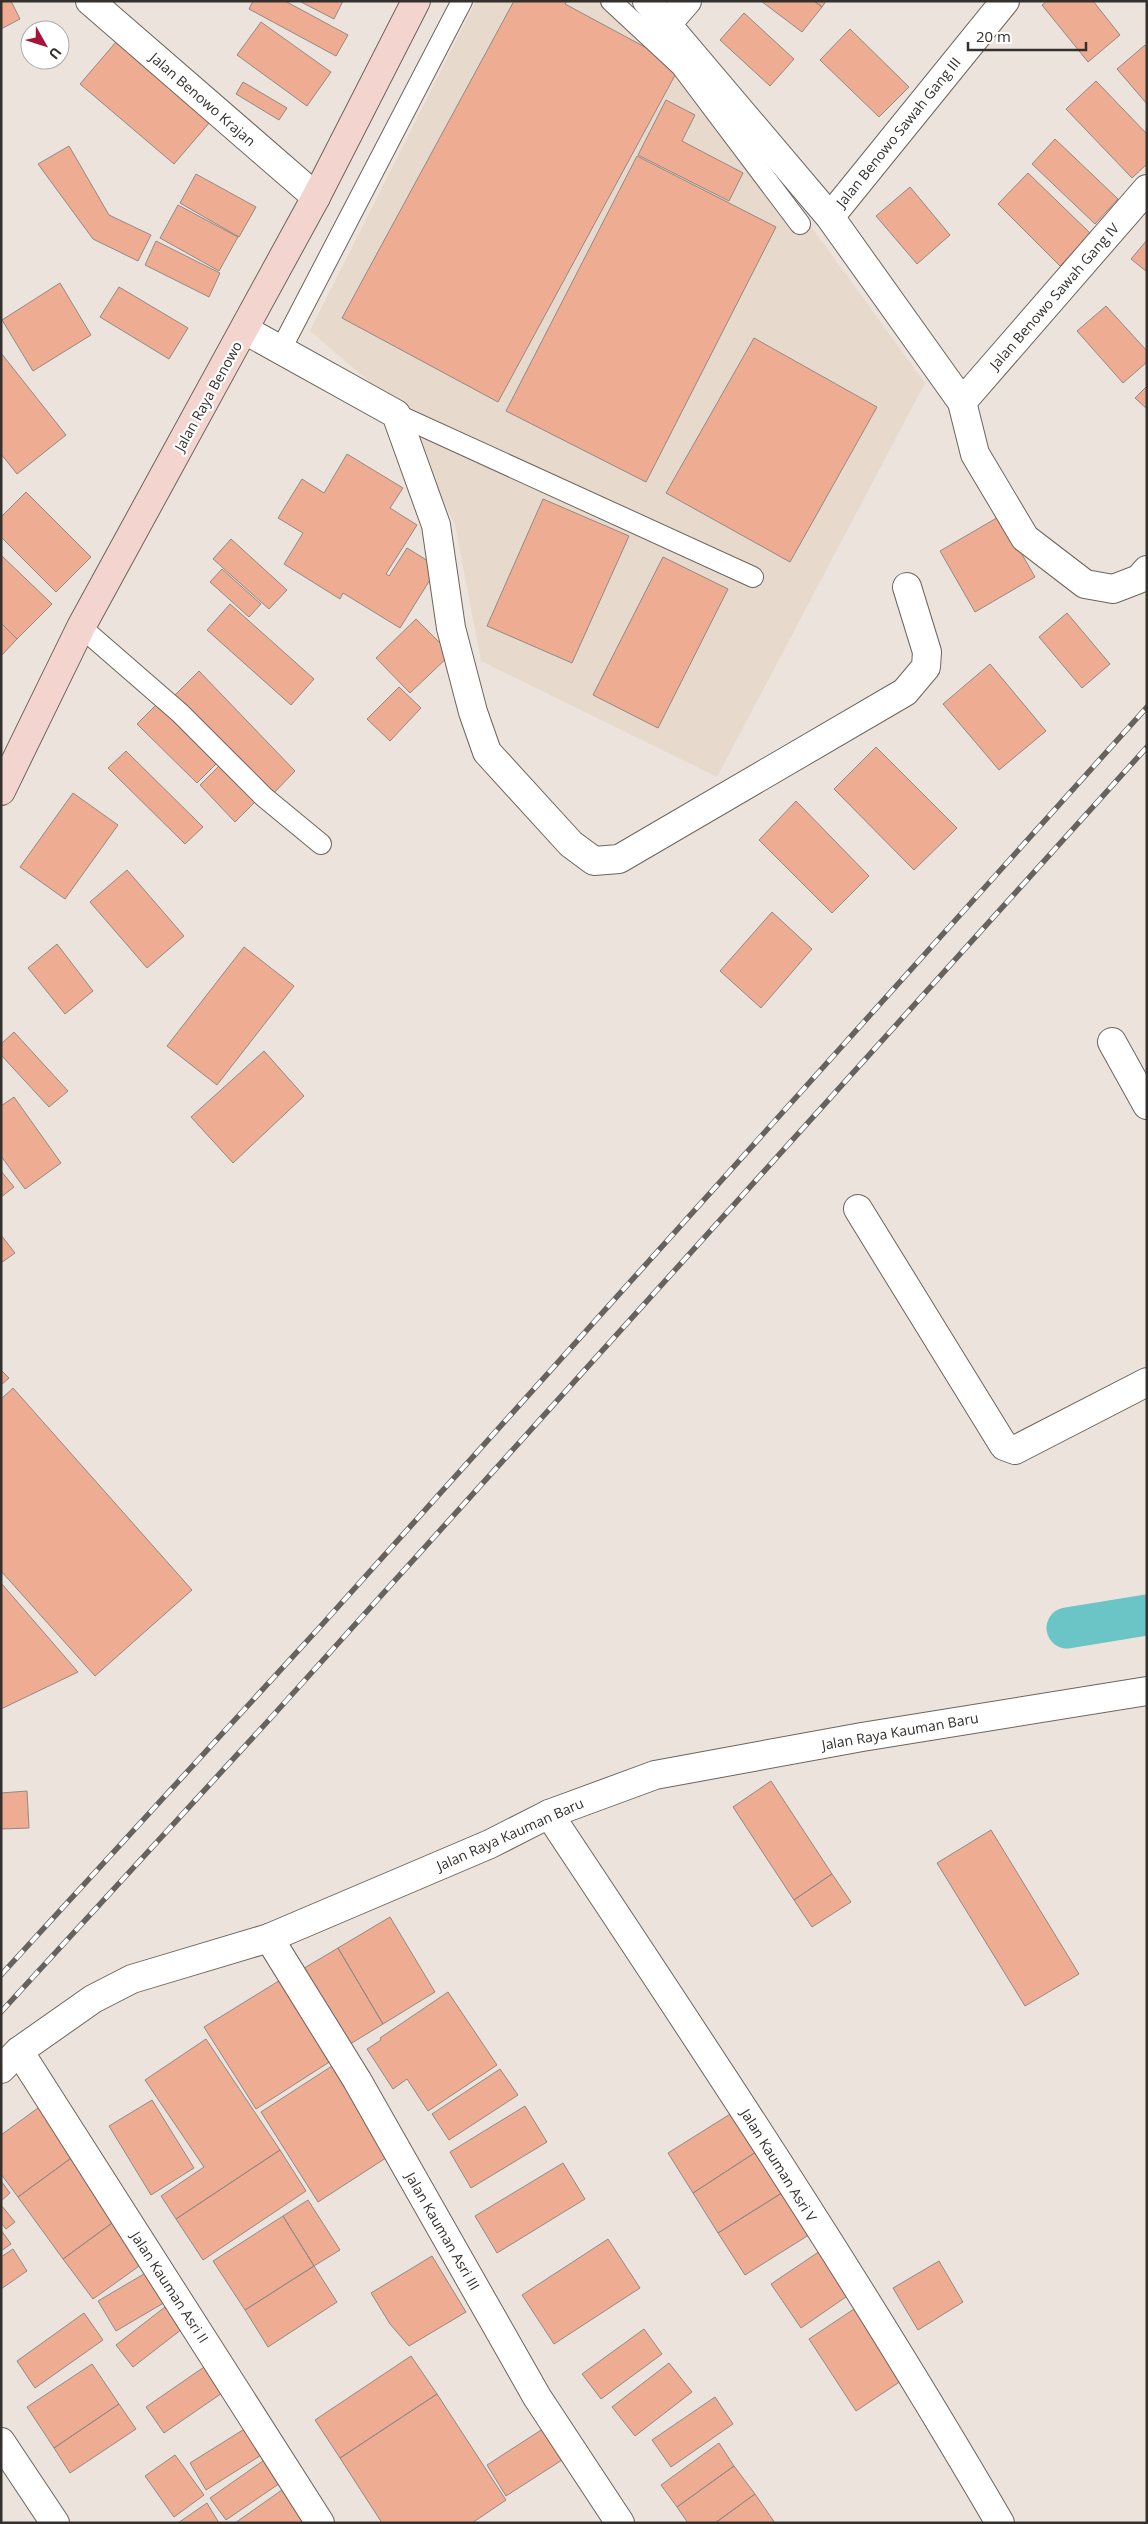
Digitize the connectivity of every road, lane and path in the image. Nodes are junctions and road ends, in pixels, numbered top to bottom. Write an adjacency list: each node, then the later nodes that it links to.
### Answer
1 (90, 1): 10 (street, Jalan Benowo Krajan)
2 (416, 1): 10 (main road, Jalan Raya Benowo)
3 (462, 1): 14 (lane)
4 (611, 1): 12 (lane)
5 (647, 1): 8 (street)
6 (686, 1): 8 (street)
7 (1005, 1): 11 (street, Jalan Benowo Sawah Gang III)
8 (667, 24): 11 (street)
9 (1147, 190): 15 (street, Jalan Benowo Sawah Gang IV)
10 (316, 196): 13 (main road, Jalan Raya Benowo)
11 (830, 217): 15 (street)
12 (800, 224)
13 (244, 330): 14 (street); 20 (main road, Jalan Raya Benowo)
14 (280, 351): 16 (street)
15 (962, 402): 17 (street)
16 (396, 414): 18 (lane); 19 (street)
17 (1147, 570)
18 (753, 577)
19 (907, 587)
20 (81, 627): 21 (main road, Jalan Raya Benowo); 22 (lane)
21 (1, 791)
22 (321, 844)
23 (1112, 1042): 24 (street)
24 (1147, 1105)
25 (858, 1209): 26 (street)
26 (1147, 1382)
27 (1147, 1691): 28 (street, Jalan Raya Kauman Baru)
28 (549, 1814): 29 (street, Jalan Raya Kauman Baru); 35 (street, Jalan Kauman Asri V)
29 (269, 1938): 30 (street, Jalan Raya Kauman Baru); 34 (street, Jalan Kauman Asri III)
30 (10, 2060): 33 (street, Jalan Kauman Asri II)
31 (1, 2442): 32 (street)
32 (55, 2523)
33 (320, 2523)
34 (620, 2523)
35 (1000, 2523)

